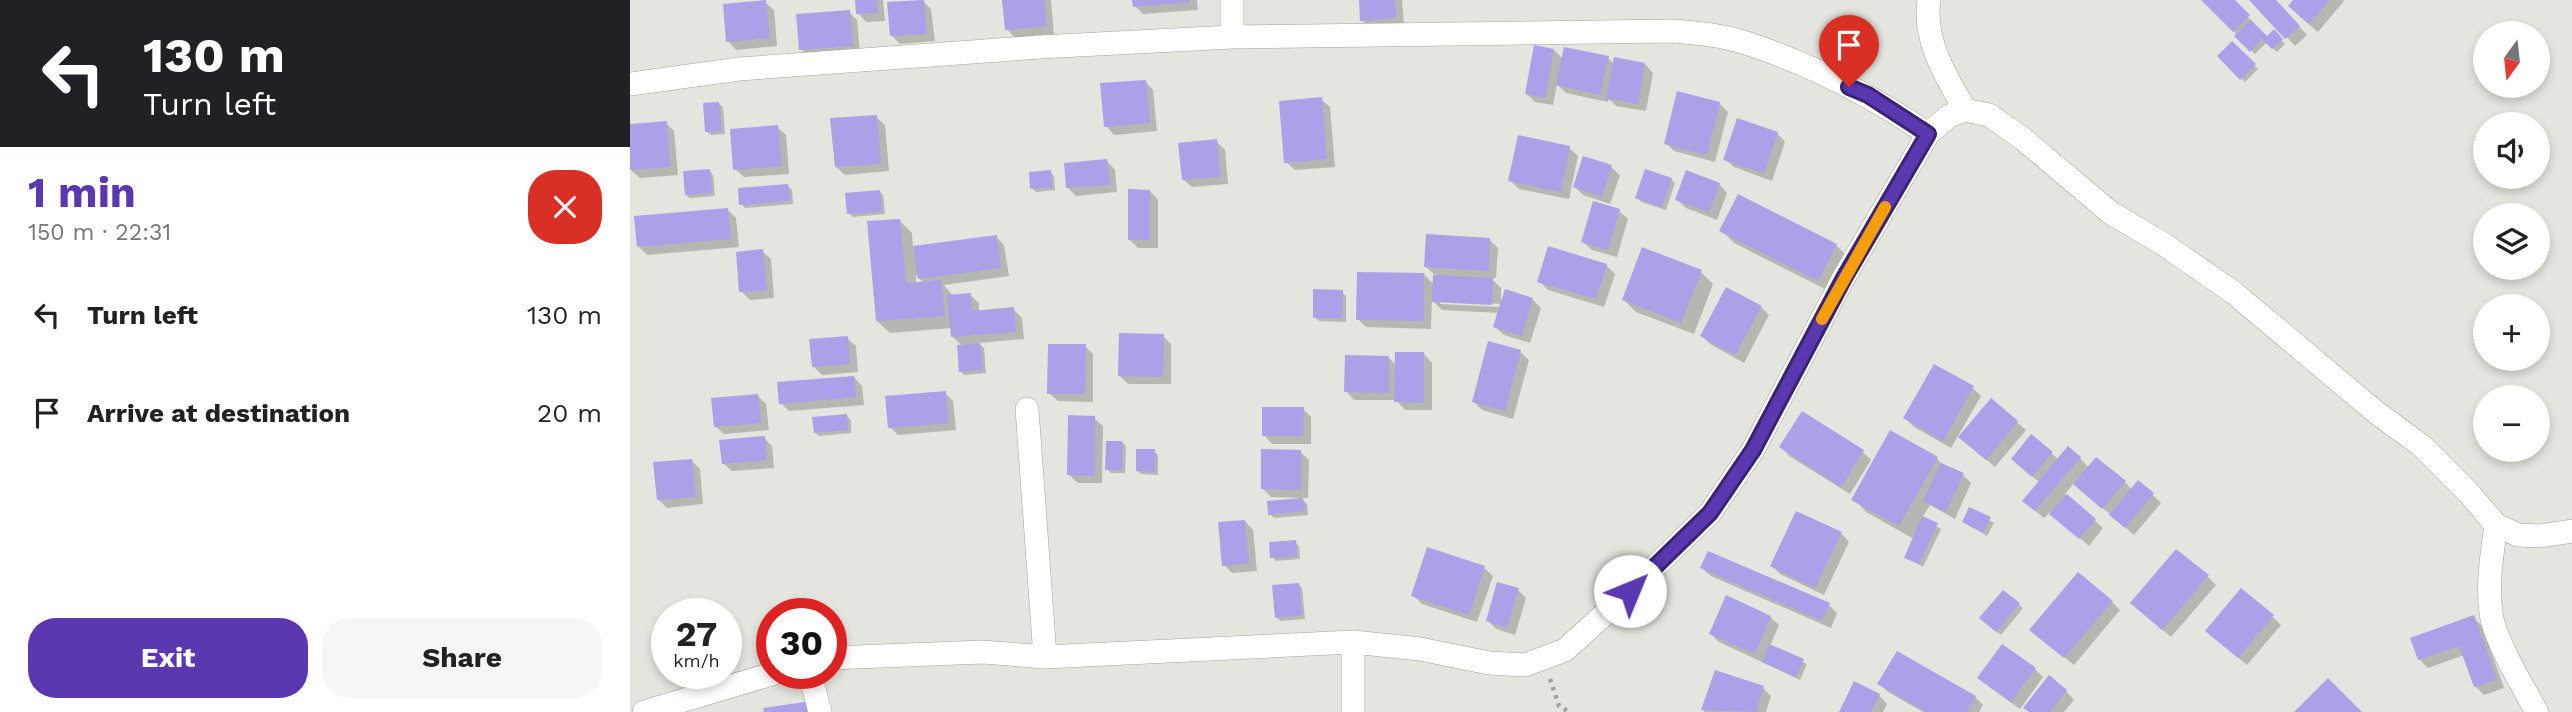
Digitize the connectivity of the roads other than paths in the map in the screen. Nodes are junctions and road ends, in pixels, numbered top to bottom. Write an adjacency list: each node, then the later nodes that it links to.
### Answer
1 (1232, 0): 3 (street)
2 (1929, 0): 5 (street)
3 (1232, 37): 4 (street); 6 (street)
4 (630, 84)
5 (1965, 110): 6 (street); 8 (street)
6 (1928, 134): 10 (street)
7 (1027, 409): 11 (street)
8 (2496, 525): 9 (street); 18 (street)
9 (2572, 531)
10 (1353, 642): 11 (street); 17 (street)
11 (1045, 657): 12 (street)
12 (847, 658)
13 (756, 679): 15 (street)
14 (814, 689): 16 (street)
15 (655, 710)
16 (820, 712)
17 (1353, 712)
18 (2537, 712)

